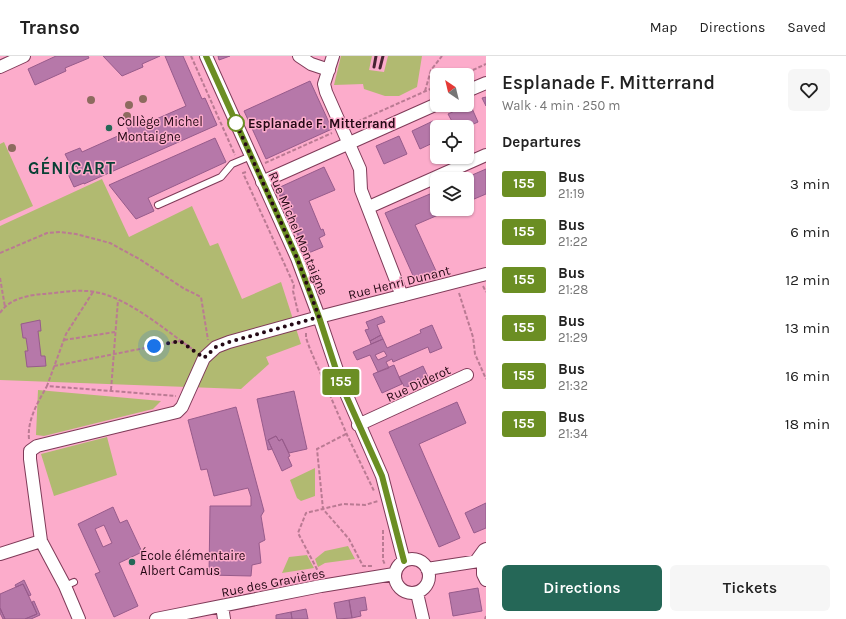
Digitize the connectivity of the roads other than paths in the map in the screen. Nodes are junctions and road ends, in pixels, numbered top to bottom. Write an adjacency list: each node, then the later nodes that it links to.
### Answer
1 (24, 56): 5 (street)
2 (206, 56): 12 (street, Rue Michel Montaigne)
3 (299, 56): 6 (street)
4 (333, 56): 6 (street)
5 (0, 67)
6 (329, 70): 10 (street)
7 (486, 83): 8 (street)
8 (474, 88)
9 (430, 107): 10 (street)
10 (349, 144): 13 (street); 15 (street)
11 (486, 155): 15 (street)
12 (251, 156): 13 (street, Rue Michel Montaigne); 14 (lane)
13 (262, 182): 18 (street, Rue Michel Montaigne)
14 (158, 205)
15 (369, 207): 17 (street)
16 (486, 274): 17 (street, Rue Henri Dunant)
17 (402, 296): 18 (street, Rue Henri Dunant)
18 (319, 317): 20 (street, Rue Michel Montaigne); 21 (street, Rue Henri Dunant)
19 (467, 375): 20 (street, Rue Diderot)
20 (358, 425): 24 (street, Rue Michel Montaigne)
21 (42, 541): 22 (street); 30 (street)
22 (0, 554)
23 (483, 558): 25 (street); 27 (street)
24 (404, 561): 25 (street); 26 (street)
25 (428, 569): 28 (street)
26 (394, 574): 28 (street); 29 (street, Rue des Gravières)
27 (486, 580)
28 (417, 593): 33 (street)
29 (222, 606): 31 (street, Rue des Gravières); 32 (street)
30 (79, 619)
31 (156, 619)
32 (224, 619)
33 (423, 619)

